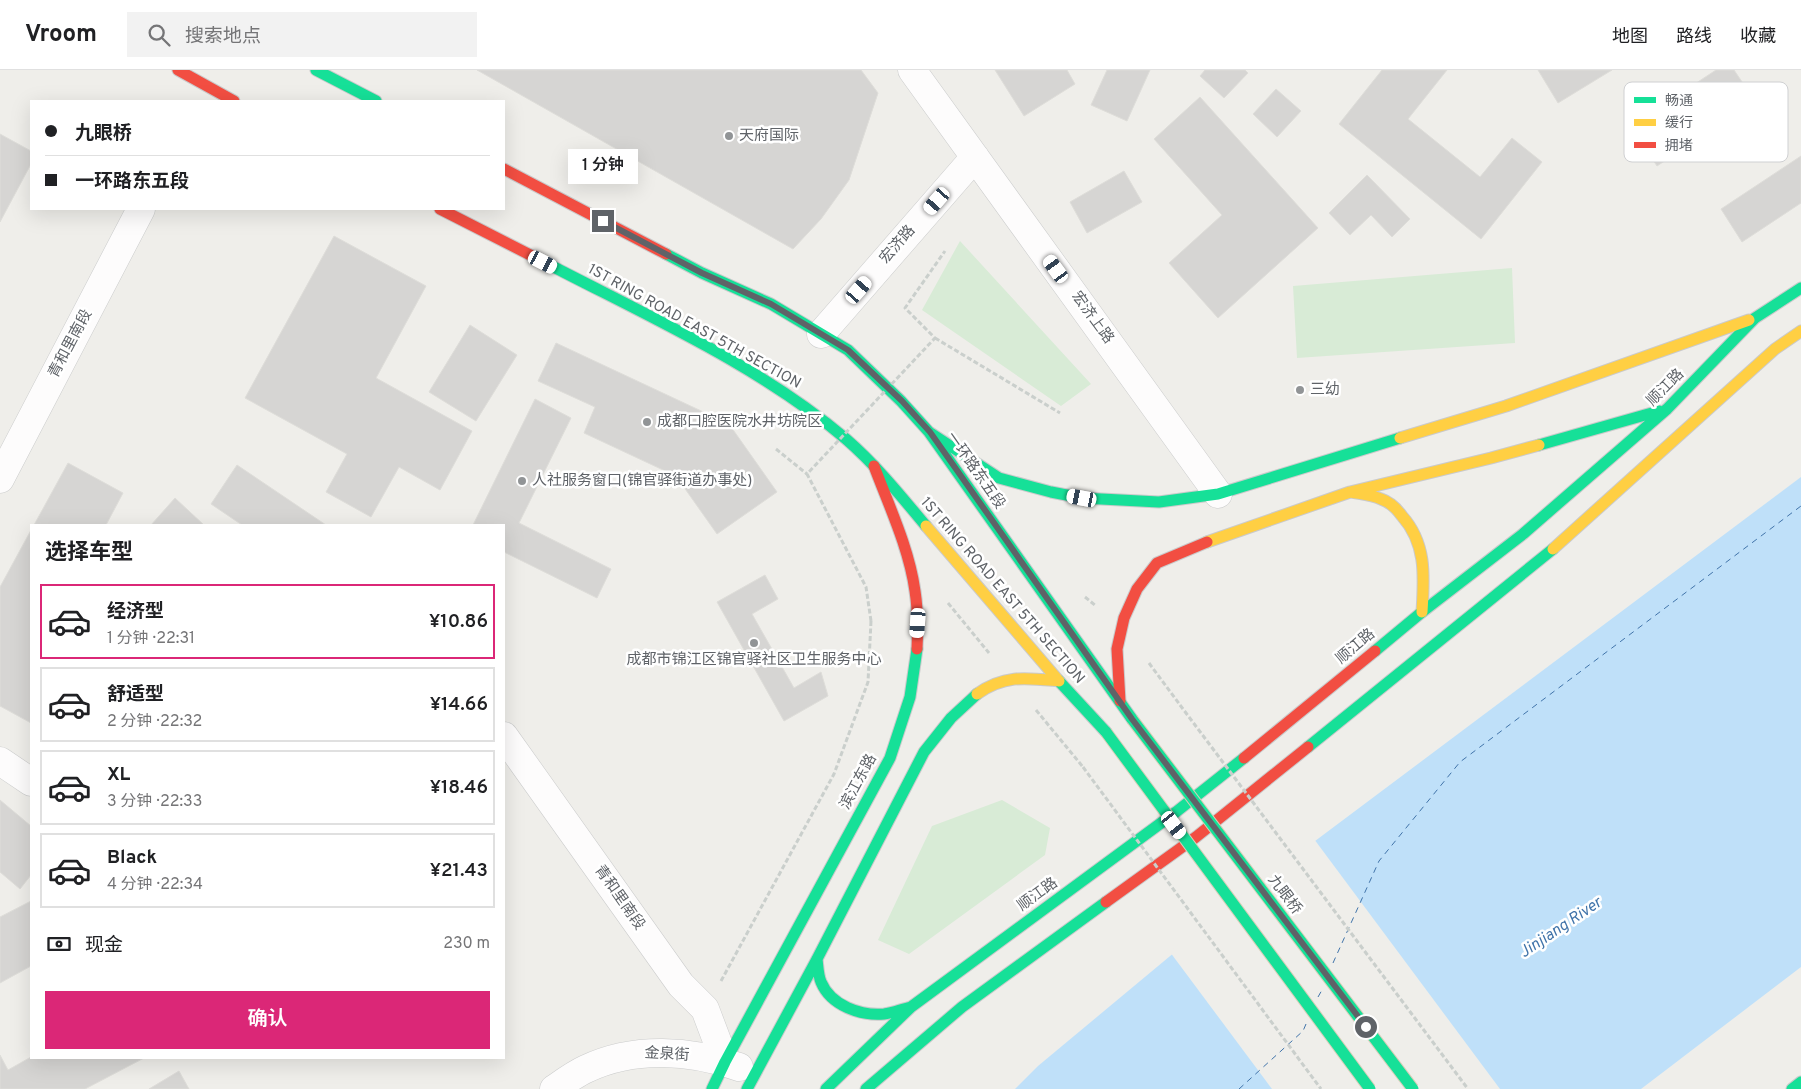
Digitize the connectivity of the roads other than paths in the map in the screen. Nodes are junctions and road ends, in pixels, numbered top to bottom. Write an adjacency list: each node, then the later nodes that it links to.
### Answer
1 (178, 70): 4 (main road)
2 (316, 70): 6 (main road)
3 (912, 70): 7 (street, 宏济上路)
4 (201, 94): 5 (main road)
5 (229, 100)
6 (374, 100)
7 (975, 157): 14 (street, 宏济路); 23 (street, 宏济上路)
8 (505, 170): 14 (main road, 一环路东五段)
9 (140, 210): 21 (street, 青和里南段)
10 (442, 210): 20 (main road, 1ST RING ROAD EAST 5TH SECTION)
11 (1801, 288): 12 (main road, 顺江路)
12 (1755, 318): 18 (main road, 顺江路); 23 (main road)
13 (1801, 331): 15 (main road)
14 (821, 334): 19 (main road, 一环路东五段)
15 (1735, 384): 16 (main road); 39 (main road)
16 (1710, 393)
17 (1693, 399): 18 (main road)
18 (1667, 409): 22 (main road); 24 (main road, 顺江路)
19 (930, 432): 23 (main road); 26 (main road, 一环路东五段)
20 (873, 464): 25 (main road, 1ST RING ROAD EAST 5TH SECTION); 33 (main road, 滨江东路)
21 (0, 479)
22 (1350, 492): 24 (main road); 26 (main road)
23 (1218, 494)
24 (1422, 612): 32 (main road, 顺江路)
25 (1059, 681): 31 (main road); 40 (main road, 1ST RING ROAD EAST 5TH SECTION, bridge)
26 (1120, 701): 27 (main road, 一环路东五段)
27 (1132, 719): 41 (main road, 九眼桥, bridge)
28 (505, 737): 33 (street, 青和里南段)
29 (0, 761): 30 (street)
30 (30, 781)
31 (818, 959): 32 (main road, 顺江路); 34 (main road)
32 (911, 1007): 38 (main road, 顺江路)
33 (725, 1062): 34 (street, 金泉街); 36 (street, 金泉街); 37 (main road, 滨江东路)
34 (751, 1081)
35 (1801, 1082): 42 (main road)
36 (554, 1089)
37 (712, 1089)
38 (826, 1089)
39 (866, 1089)
40 (1370, 1089)
41 (1413, 1089)
42 (1792, 1089)

